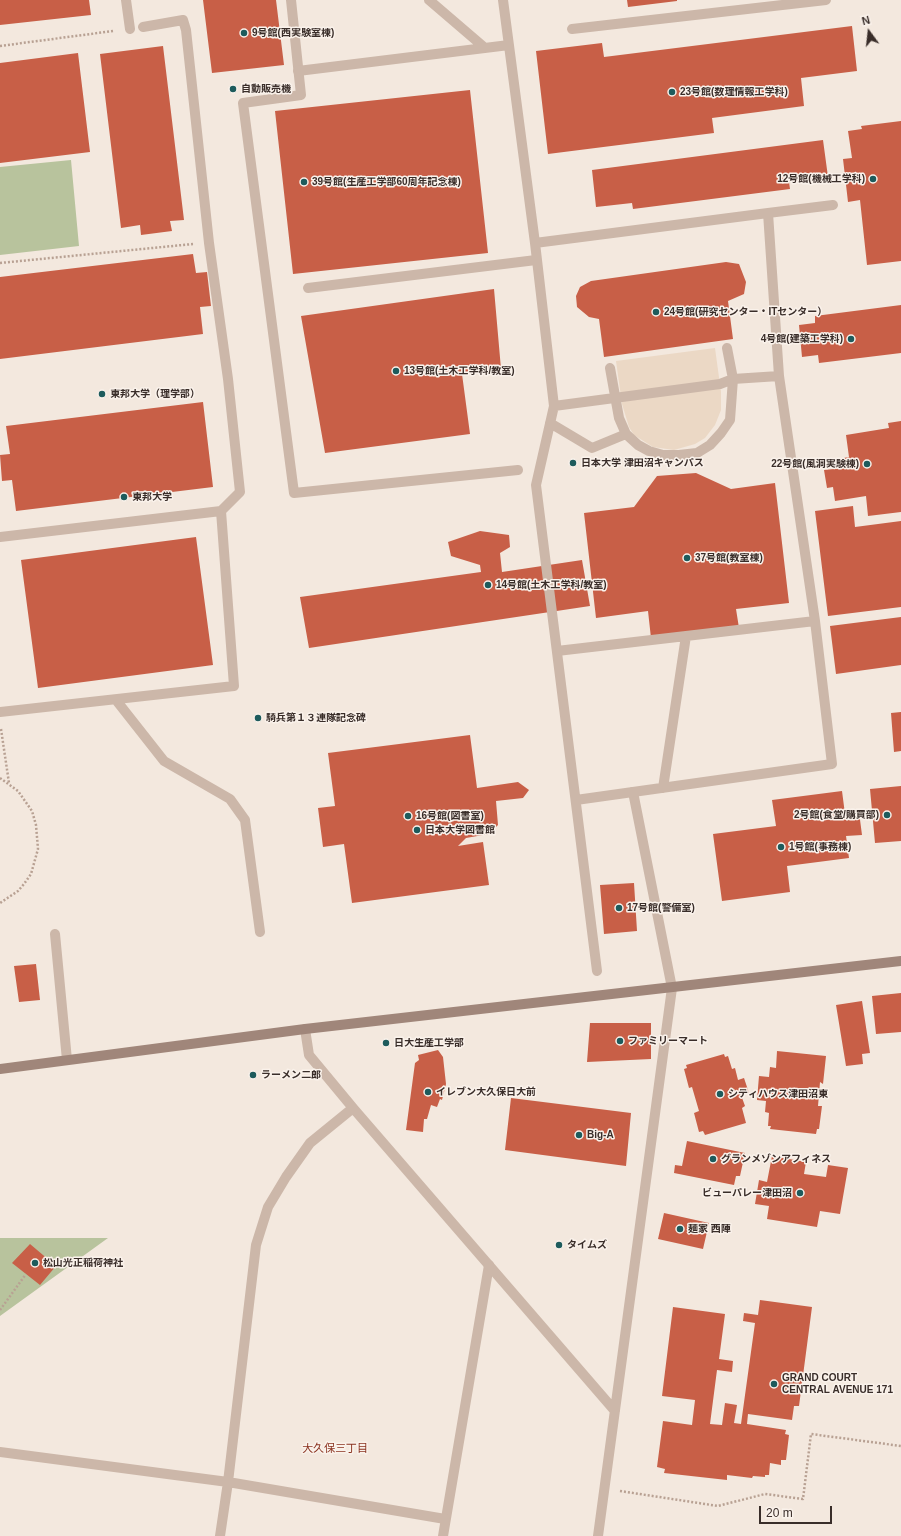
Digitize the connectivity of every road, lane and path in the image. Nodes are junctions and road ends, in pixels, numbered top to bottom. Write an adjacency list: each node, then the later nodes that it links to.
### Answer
1 (126, 0): 7 (street)
2 (291, 0): 12 (street)
3 (429, 0): 11 (street)
4 (503, 0): 9 (street)
5 (826, 0): 8 (street)
6 (143, 27): 15 (street)
7 (130, 28): 10 (path)
8 (572, 29)
9 (509, 45): 11 (street); 16 (street)
10 (0, 46)
11 (485, 48): 12 (street)
12 (298, 71): 27 (street)
13 (833, 205): 14 (street)
14 (768, 213): 16 (street); 22 (street)
15 (209, 243): 18 (path); 28 (street)
16 (535, 243): 17 (street)
17 (536, 260): 19 (street); 24 (street)
18 (0, 263)
19 (308, 288)
20 (727, 348): 23 (street)
21 (610, 368): 26 (street)
22 (779, 376): 23 (street); 30 (street)
23 (733, 380): 24 (street); 26 (street)
24 (554, 406): 25 (street)
25 (550, 423): 26 (street); 32 (street)
26 (626, 434)
27 (518, 470)
28 (221, 511): 29 (street); 33 (street)
29 (0, 537)
30 (815, 621): 31 (street); 38 (street)
31 (686, 636): 32 (street); 38 (street)
32 (557, 651): 40 (street)
33 (116, 700): 34 (street); 42 (street)
34 (0, 712)
35 (0, 721): 37 (path)
36 (0, 778): 37 (path)
37 (9, 783): 41 (path)
38 (663, 788): 39 (street)
39 (633, 792): 40 (street); 46 (street)
40 (576, 800): 45 (street)
41 (0, 903)
42 (260, 932)
43 (55, 934): 48 (street)
44 (901, 961): 46 (street)
45 (597, 971)
46 (672, 988): 47 (street); 54 (street)
47 (305, 1029): 48 (street); 50 (street)
48 (67, 1060): 49 (street)
49 (0, 1069)
50 (353, 1108): 51 (street); 57 (street)
51 (489, 1265): 54 (street); 59 (street)
52 (26, 1274): 53 (path)
53 (0, 1310)
54 (615, 1411): 58 (street)
55 (901, 1446): 58 (path)
56 (0, 1452): 57 (street)
57 (228, 1482): 59 (street); 60 (street)
58 (604, 1488): 62 (street)
59 (445, 1519): 61 (street)
60 (220, 1536)
61 (443, 1536)
62 (598, 1536)

